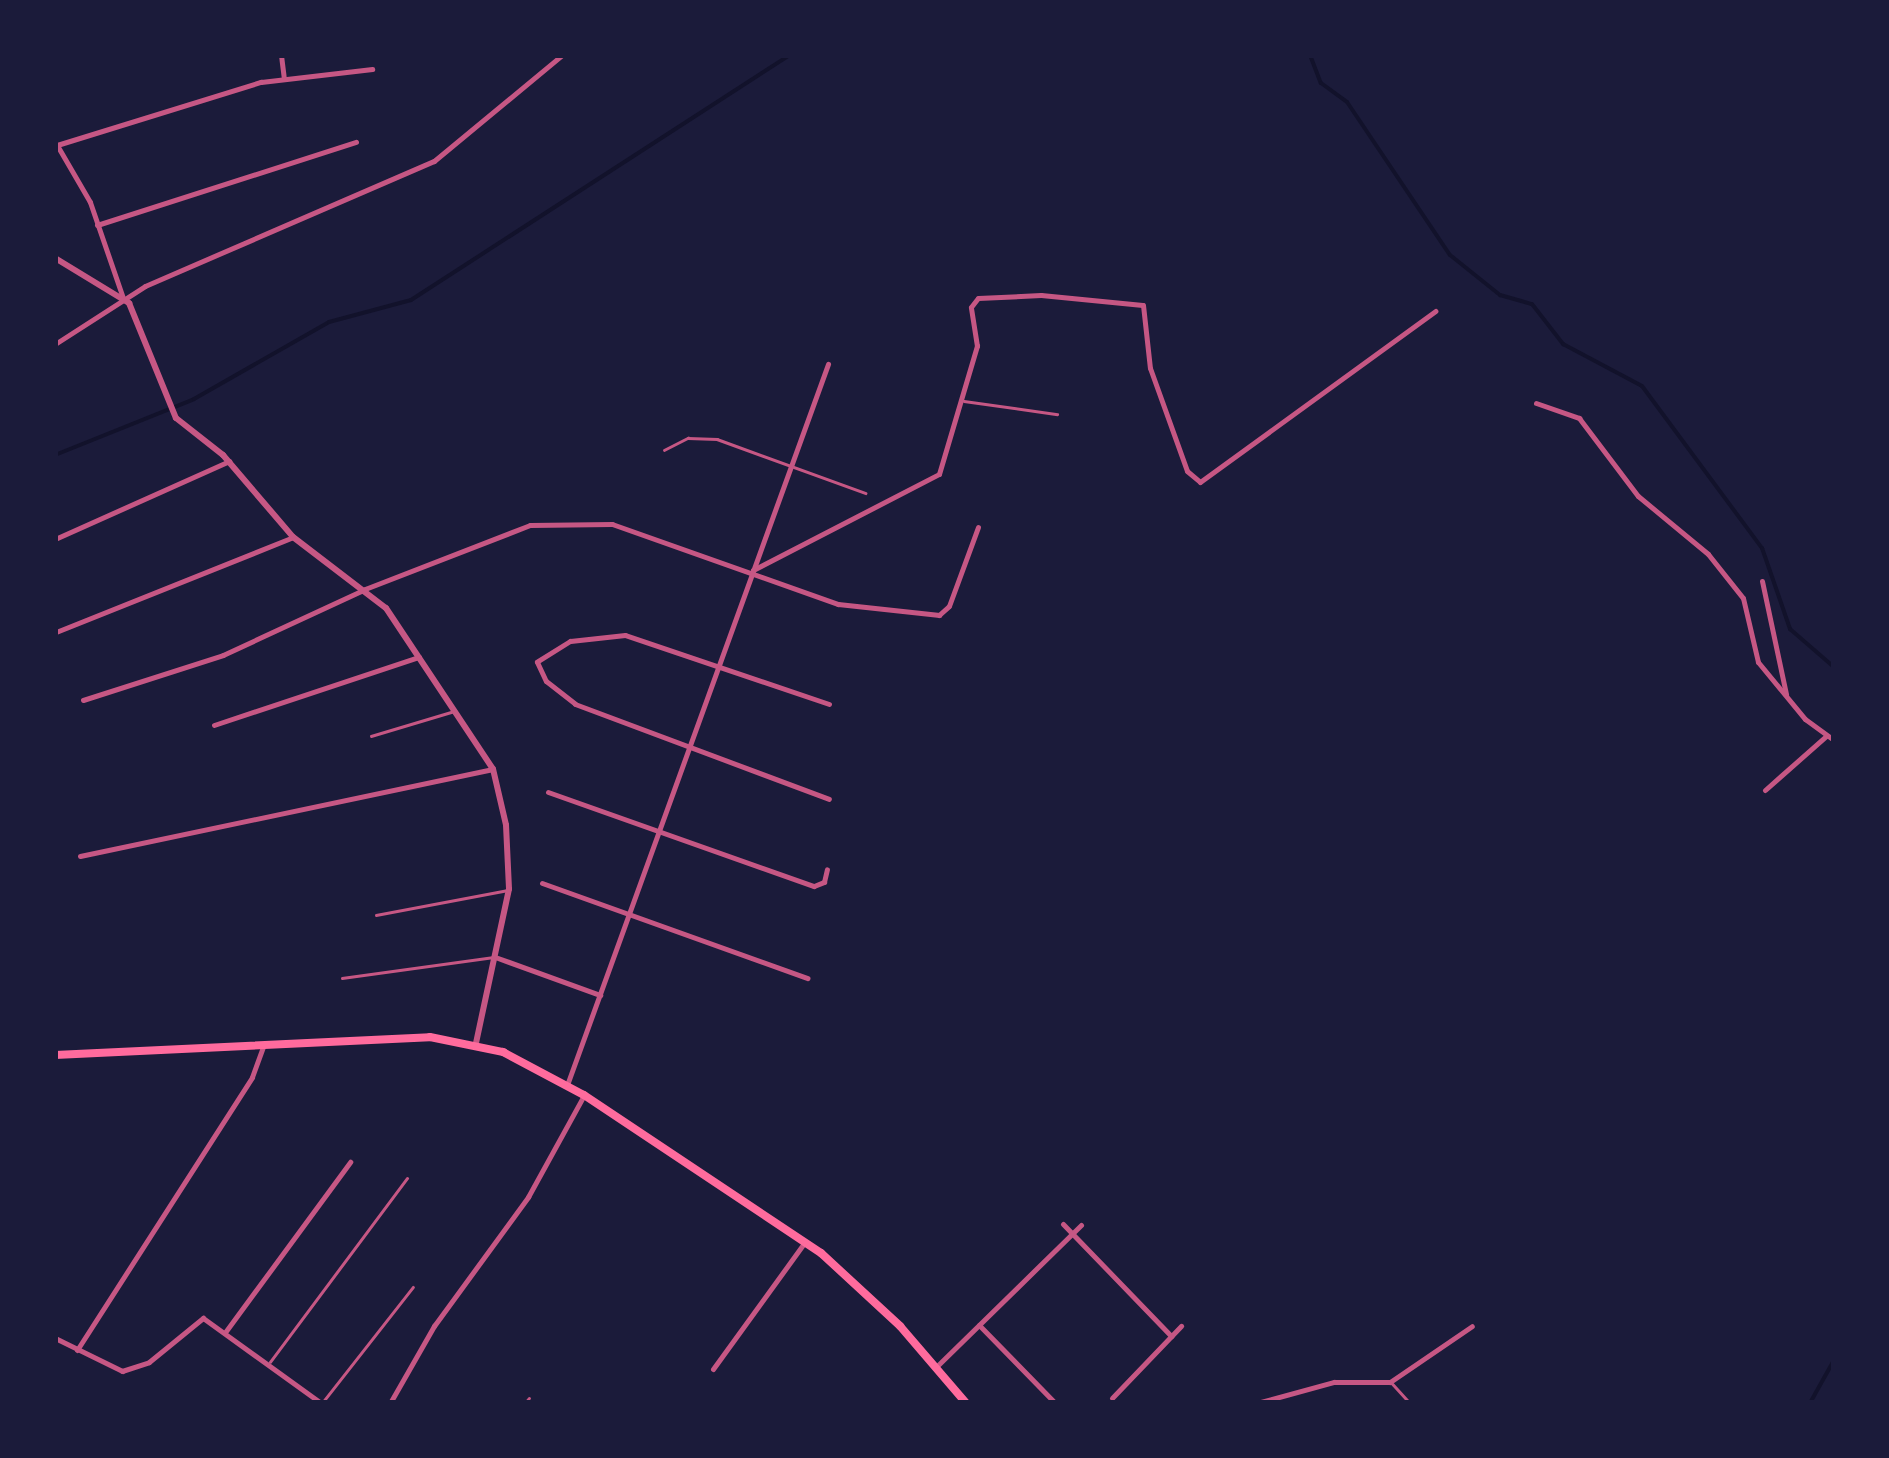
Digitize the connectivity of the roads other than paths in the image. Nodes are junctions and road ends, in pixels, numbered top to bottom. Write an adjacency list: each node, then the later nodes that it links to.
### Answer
1 (282, 55): 4 (street)
2 (562, 55): 8 (street)
3 (372, 69): 4 (street)
4 (284, 78): 6 (street)
5 (356, 142): 6 (street)
6 (96, 225): 8 (street)
7 (55, 258): 8 (street)
8 (123, 298): 10 (street); 16 (street)
9 (1435, 312): 12 (street)
10 (55, 344)
11 (828, 364): 17 (street)
12 (960, 400): 14 (lane); 22 (street)
13 (1536, 403): 28 (street)
14 (1057, 414)
15 (664, 450): 17 (lane)
16 (229, 462): 20 (street); 21 (street)
17 (790, 466): 18 (lane); 22 (street)
18 (864, 493)
19 (978, 527): 22 (street)
20 (292, 537): 24 (street); 25 (street)
21 (55, 539)
22 (753, 570): 24 (street); 27 (street)
23 (1762, 581): 28 (street)
24 (365, 589): 26 (street); 29 (street)
25 (56, 632)
26 (419, 657): 31 (street); 32 (street)
27 (718, 664): 30 (street); 36 (street); 36 (street)
28 (1786, 697): 34 (street)
29 (83, 700)
30 (829, 704)
31 (454, 711): 33 (lane); 37 (street)
32 (214, 725)
33 (371, 736)
34 (1826, 736): 35 (street); 38 (street)
35 (1834, 740)
36 (689, 746): 40 (street); 41 (street)
37 (493, 769): 42 (street); 45 (street)
38 (1765, 790)
39 (548, 792): 41 (street)
40 (830, 799)
41 (658, 830): 43 (street); 46 (street)
42 (80, 856)
43 (827, 868)
44 (542, 882): 46 (street)
45 (509, 890): 47 (lane); 48 (street)
46 (629, 914): 50 (street); 51 (street)
47 (376, 915)
48 (495, 957): 49 (lane); 51 (street); 52 (street)
49 (342, 978)
50 (808, 978)
51 (600, 995): 55 (street)
52 (476, 1043): 53 (main road); 55 (main road)
53 (264, 1044): 54 (main road); 70 (street)
54 (55, 1055)
55 (568, 1085): 56 (main road)
56 (584, 1095): 62 (main road); 78 (street)
57 (350, 1162): 67 (street)
58 (406, 1178): 71 (lane)
59 (1063, 1224): 61 (street)
60 (1082, 1225): 61 (street)
61 (1072, 1234): 64 (street); 68 (street)
62 (805, 1242): 72 (main road); 73 (street)
63 (412, 1287): 77 (lane)
64 (980, 1325): 72 (street); 81 (street)
65 (1181, 1326): 68 (street)
66 (1472, 1326): 74 (street)
67 (226, 1330): 70 (street); 71 (street)
68 (1171, 1336): 76 (street)
69 (55, 1338): 70 (street)
70 (77, 1350)
71 (270, 1364): 77 (street)
72 (936, 1368): 80 (main road)
73 (714, 1370)
74 (1390, 1382): 82 (street); 83 (lane)
75 (529, 1398): 79 (lane)
76 (1112, 1398)
77 (321, 1403)
78 (390, 1403)
79 (526, 1403)
80 (966, 1403)
81 (1055, 1403)
82 (1257, 1403)
83 (1410, 1403)

